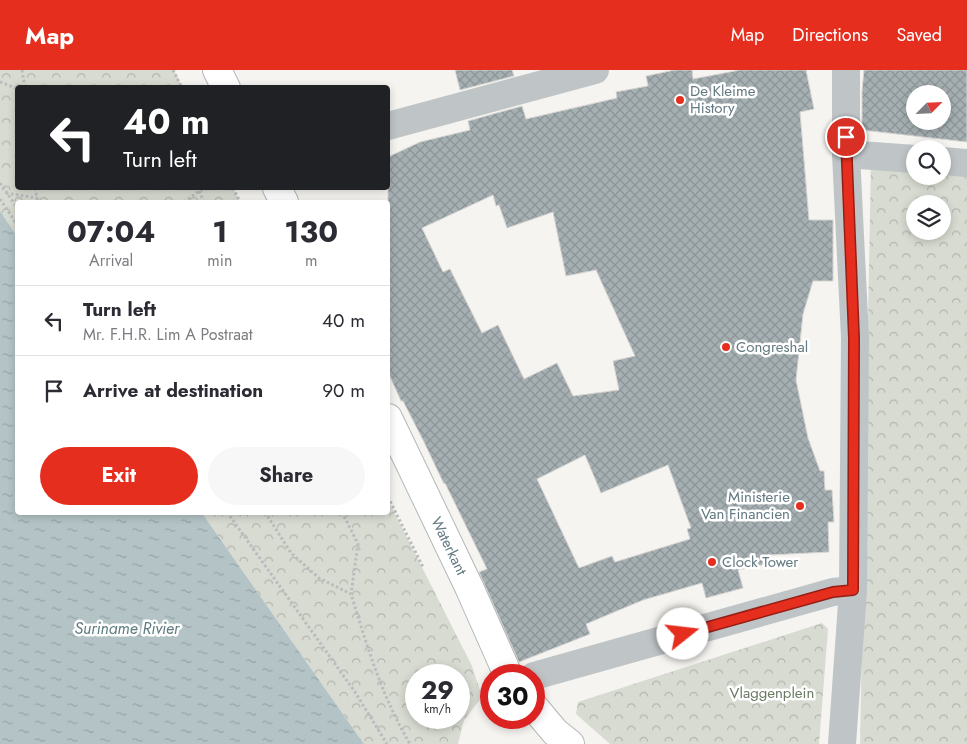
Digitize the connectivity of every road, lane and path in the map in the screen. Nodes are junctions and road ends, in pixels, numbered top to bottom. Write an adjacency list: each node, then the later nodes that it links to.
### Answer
1 (22, 70): 7 (path)
2 (173, 70): 8 (path)
3 (218, 70): 9 (main road)
4 (594, 70): 11 (street)
5 (846, 70): 12 (street)
6 (0, 82): 10 (path)
7 (24, 85)
8 (180, 85)
9 (225, 85)
10 (15, 88)
11 (390, 125)
12 (846, 154): 13 (street); 31 (street)
13 (906, 158)
14 (951, 162): 15 (street)
15 (967, 163)
16 (0, 183): 20 (path)
17 (35, 190): 21 (path)
18 (202, 190): 19 (path)
19 (199, 191): 23 (path); 24 (path)
20 (6, 193): 21 (path); 25 (path)
21 (37, 198)
22 (0, 199): 26 (path)
23 (187, 200)
24 (203, 200)
25 (15, 205)
26 (15, 222)
27 (390, 422): 33 (main road, Waterkant)
28 (228, 515): 36 (path)
29 (267, 515): 32 (path)
30 (344, 515): 32 (path)
31 (853, 590): 34 (street); 39 (street)
32 (351, 594): 37 (path)
33 (503, 664)
34 (545, 673)
35 (545, 720): 38 (main road)
36 (387, 744)
37 (410, 744)
38 (570, 744)
39 (842, 744)

